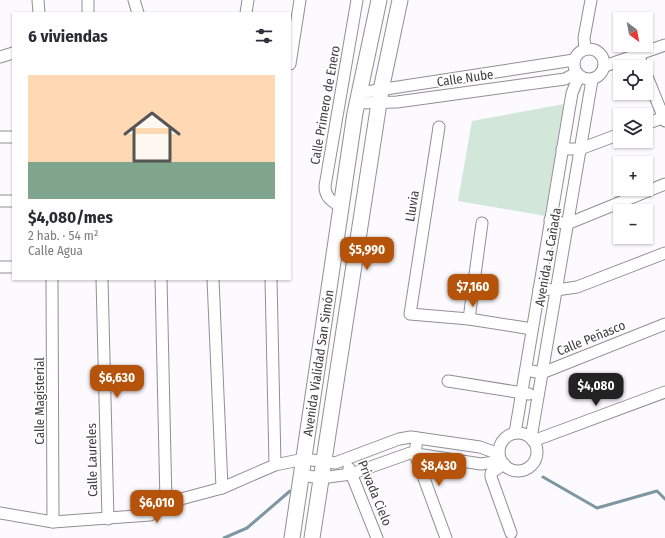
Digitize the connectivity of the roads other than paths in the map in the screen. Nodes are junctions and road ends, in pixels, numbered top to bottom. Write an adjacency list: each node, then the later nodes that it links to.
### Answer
1 (38, 0): 10 (street)
2 (88, 0): 11 (street)
3 (134, 0): 12 (street)
4 (248, 0): 13 (street)
5 (300, 0): 14 (street)
6 (357, 0): 29 (street, Calle Primero de Enero)
7 (379, 0): 28 (main road, Avenida Vialidad San Simón)
8 (400, 0): 27 (main road, Avenida Vialidad San Simón)
9 (594, 1): 17 (street)
10 (39, 12)
11 (88, 12)
12 (138, 12)
13 (246, 12)
14 (293, 16): 16 (street)
15 (665, 45): 19 (street)
16 (291, 48)
17 (585, 50): 21 (street); 23 (street)
18 (12, 53): 20 (street)
19 (638, 54): 22 (street); 23 (street)
20 (0, 58)
21 (574, 60): 24 (street); 27 (street, Calle Nube)
22 (640, 60)
23 (605, 66): 25 (street)
24 (578, 74): 25 (street); 27 (street, Calle Nube); 36 (street, Avenida La Cañada)
25 (592, 80): 37 (street, Avenida La Cañada)
26 (653, 91): 30 (street)
27 (381, 97): 28 (street, Calle Nube); 73 (main road, Avenida Vialidad San Simón)
28 (357, 103): 29 (street, Calle Nube); 41 (main road, Avenida Vialidad San Simón)
29 (338, 110): 41 (street, Calle Primero de Enero)
30 (664, 118): 31 (street)
31 (653, 122)
32 (439, 126): 57 (street, Lluvia)
33 (0, 137): 34 (street)
34 (12, 137)
35 (613, 137): 37 (street)
36 (562, 149): 37 (street); 42 (street, Avenida La Cañada)
37 (580, 149): 44 (street, Avenida La Cañada)
38 (665, 184): 44 (street)
39 (0, 201): 40 (street)
40 (12, 201)
41 (341, 207): 70 (main road, Avenida Vialidad San Simón)
42 (550, 220): 44 (street); 53 (street, Avenida La Cañada)
43 (482, 223): 57 (street)
44 (567, 224): 54 (street, Avenida La Cañada)
45 (665, 253): 54 (street)
46 (0, 267): 47 (street)
47 (12, 267)
48 (52, 280): 82 (street, Calle Magisterial)
49 (102, 280): 81 (street, Calle Laureles)
50 (161, 280): 79 (street)
51 (213, 280): 78 (street)
52 (271, 280): 74 (street)
53 (539, 289): 54 (street); 56 (street, Avenida La Cañada)
54 (556, 290): 55 (street, Avenida La Cañada)
55 (553, 310): 56 (street); 61 (street, Avenida La Cañada)
56 (535, 312): 59 (street, Avenida La Cañada)
57 (469, 318): 59 (street)
58 (665, 324): 61 (street, Calle Peñasco)
59 (532, 329): 60 (street, Avenida La Cañada)
60 (526, 370): 61 (street); 64 (street, Avenida La Cañada)
61 (542, 373): 65 (street, Avenida La Cañada)
62 (448, 381): 64 (street)
63 (665, 392): 68 (street)
64 (522, 393): 65 (street); 66 (street, Avenida La Cañada)
65 (538, 396): 68 (street, Avenida La Cañada)
66 (515, 433): 68 (street); 72 (street)
67 (417, 438): 69 (street); 71 (street); 72 (street)
68 (532, 440): 72 (street)
69 (415, 454): 72 (street); 75 (street); 87 (street)
70 (304, 459): 73 (street); 74 (street); 76 (main road, Avenida Vialidad San Simón)
71 (346, 459): 73 (street); 75 (street, Privada Cielo)
72 (501, 460): 83 (street)
73 (323, 462): 77 (main road, Avenida Vialidad San Simón)
74 (275, 465): 78 (street)
75 (351, 474): 77 (street); 86 (street, Privada Cielo)
76 (301, 475): 77 (street); 84 (main road, Avenida Vialidad San Simón)
77 (321, 478): 85 (main road, Avenida Vialidad San Simón)
78 (222, 488): 79 (street)
79 (166, 503): 81 (street)
80 (0, 513): 82 (street)
81 (108, 520): 82 (street)
82 (53, 522)
83 (511, 532)
84 (292, 538)
85 (312, 538)
86 (377, 538)
87 (446, 538)

